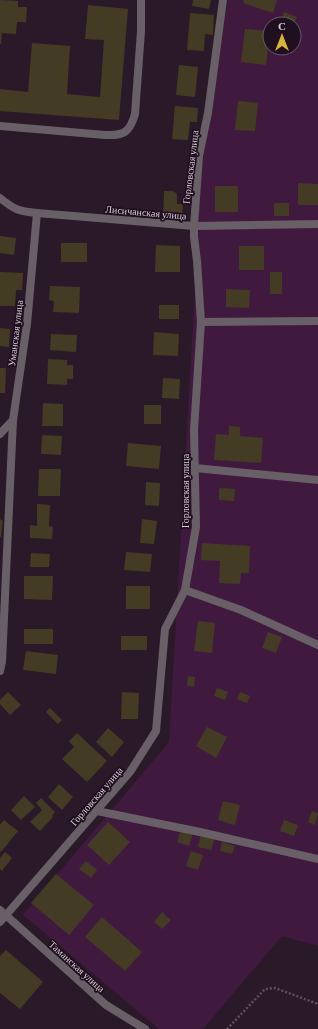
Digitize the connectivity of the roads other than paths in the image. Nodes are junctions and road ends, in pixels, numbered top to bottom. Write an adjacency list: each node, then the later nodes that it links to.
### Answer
1 (141, 0): 3 (street)
2 (223, 0): 7 (street, Горловская улица)
3 (0, 126)
4 (0, 198): 5 (street, Лисичанская улица)
5 (38, 213): 7 (street, Лисичанская улица); 10 (street, Уманская улица)
6 (318, 224): 7 (street, Лисичанская улица)
7 (194, 226): 9 (street, Горловская улица)
8 (318, 321): 9 (street)
9 (201, 322): 12 (street, Горловская улица)
10 (13, 420): 11 (street); 16 (street, Уманская улица)
11 (0, 434)
12 (195, 468): 13 (street); 14 (street, Горловская улица)
13 (318, 480)
14 (185, 590): 15 (street); 17 (street, Горловская улица)
15 (318, 645)
16 (0, 671)
17 (97, 811): 18 (street); 19 (street, Горловская улица)
18 (318, 859)
19 (3, 913): 20 (street, Горловская улица); 21 (street, Таманская улица)
20 (0, 922)
21 (145, 1029)

